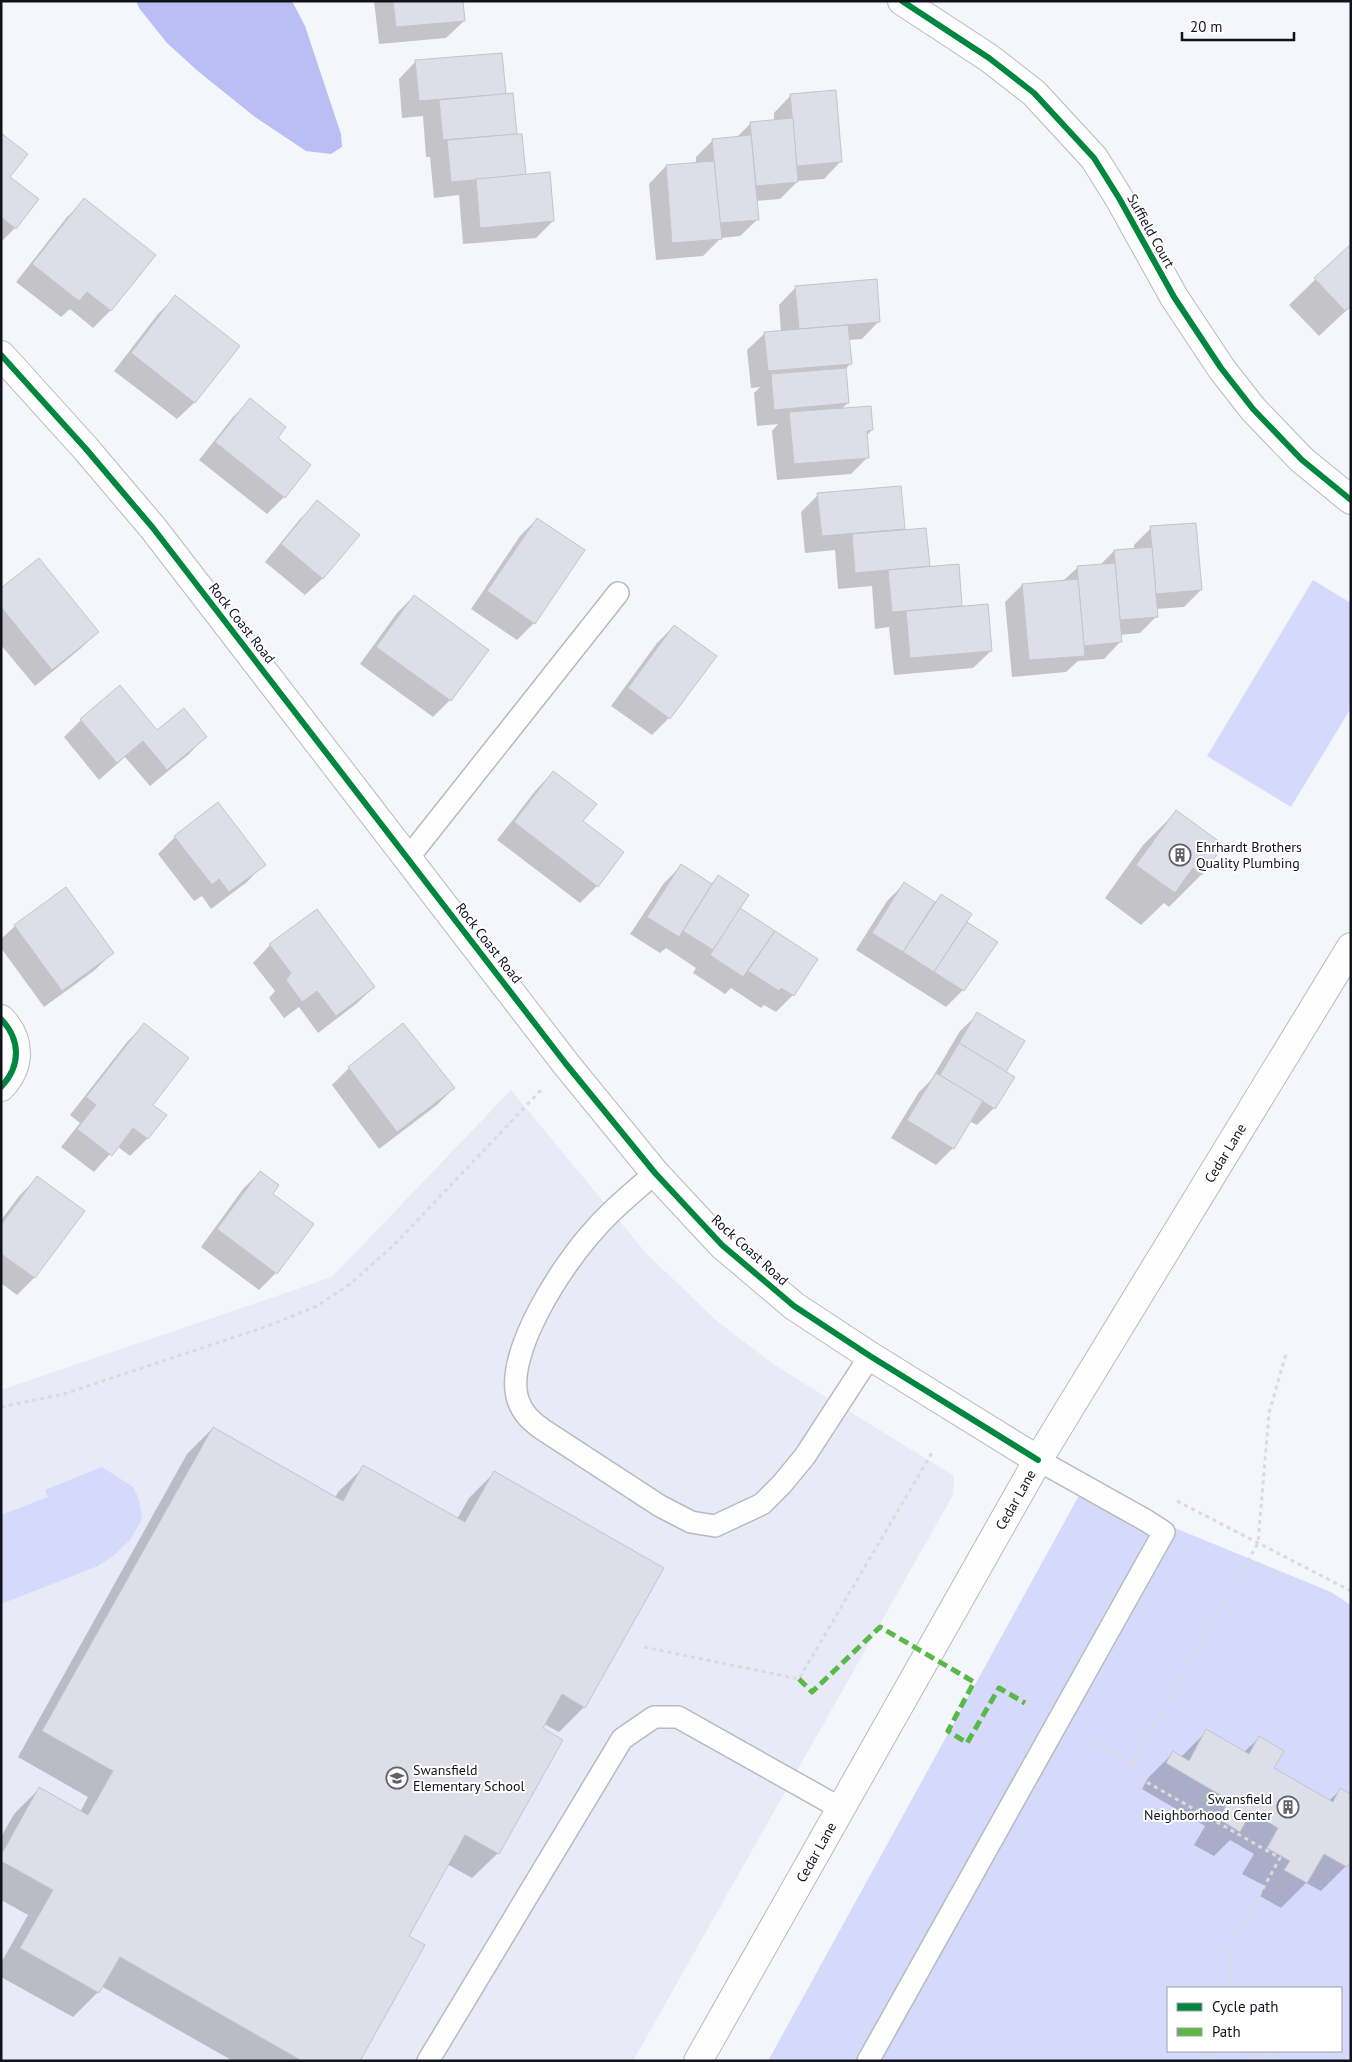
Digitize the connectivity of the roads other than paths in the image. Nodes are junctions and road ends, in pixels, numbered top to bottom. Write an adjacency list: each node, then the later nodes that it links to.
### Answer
1 (902, 1): 3 (street, Suffield Court)
2 (1, 355): 5 (street, Rock Coast Road)
3 (1351, 500)
4 (618, 593): 5 (lane)
5 (408, 858): 9 (street, Rock Coast Road)
6 (1351, 947): 11 (street, Cedar Lane)
7 (1, 1019): 8 (street)
8 (1, 1087)
9 (655, 1173): 10 (street, Rock Coast Road); 10 (lane)
10 (870, 1356): 11 (street, Rock Coast Road)
11 (1038, 1460): 12 (street, Cedar Lane); 15 (lane)
12 (840, 1808): 13 (lane); 14 (street, Cedar Lane)
13 (428, 2061)
14 (698, 2061)
15 (868, 2061)

